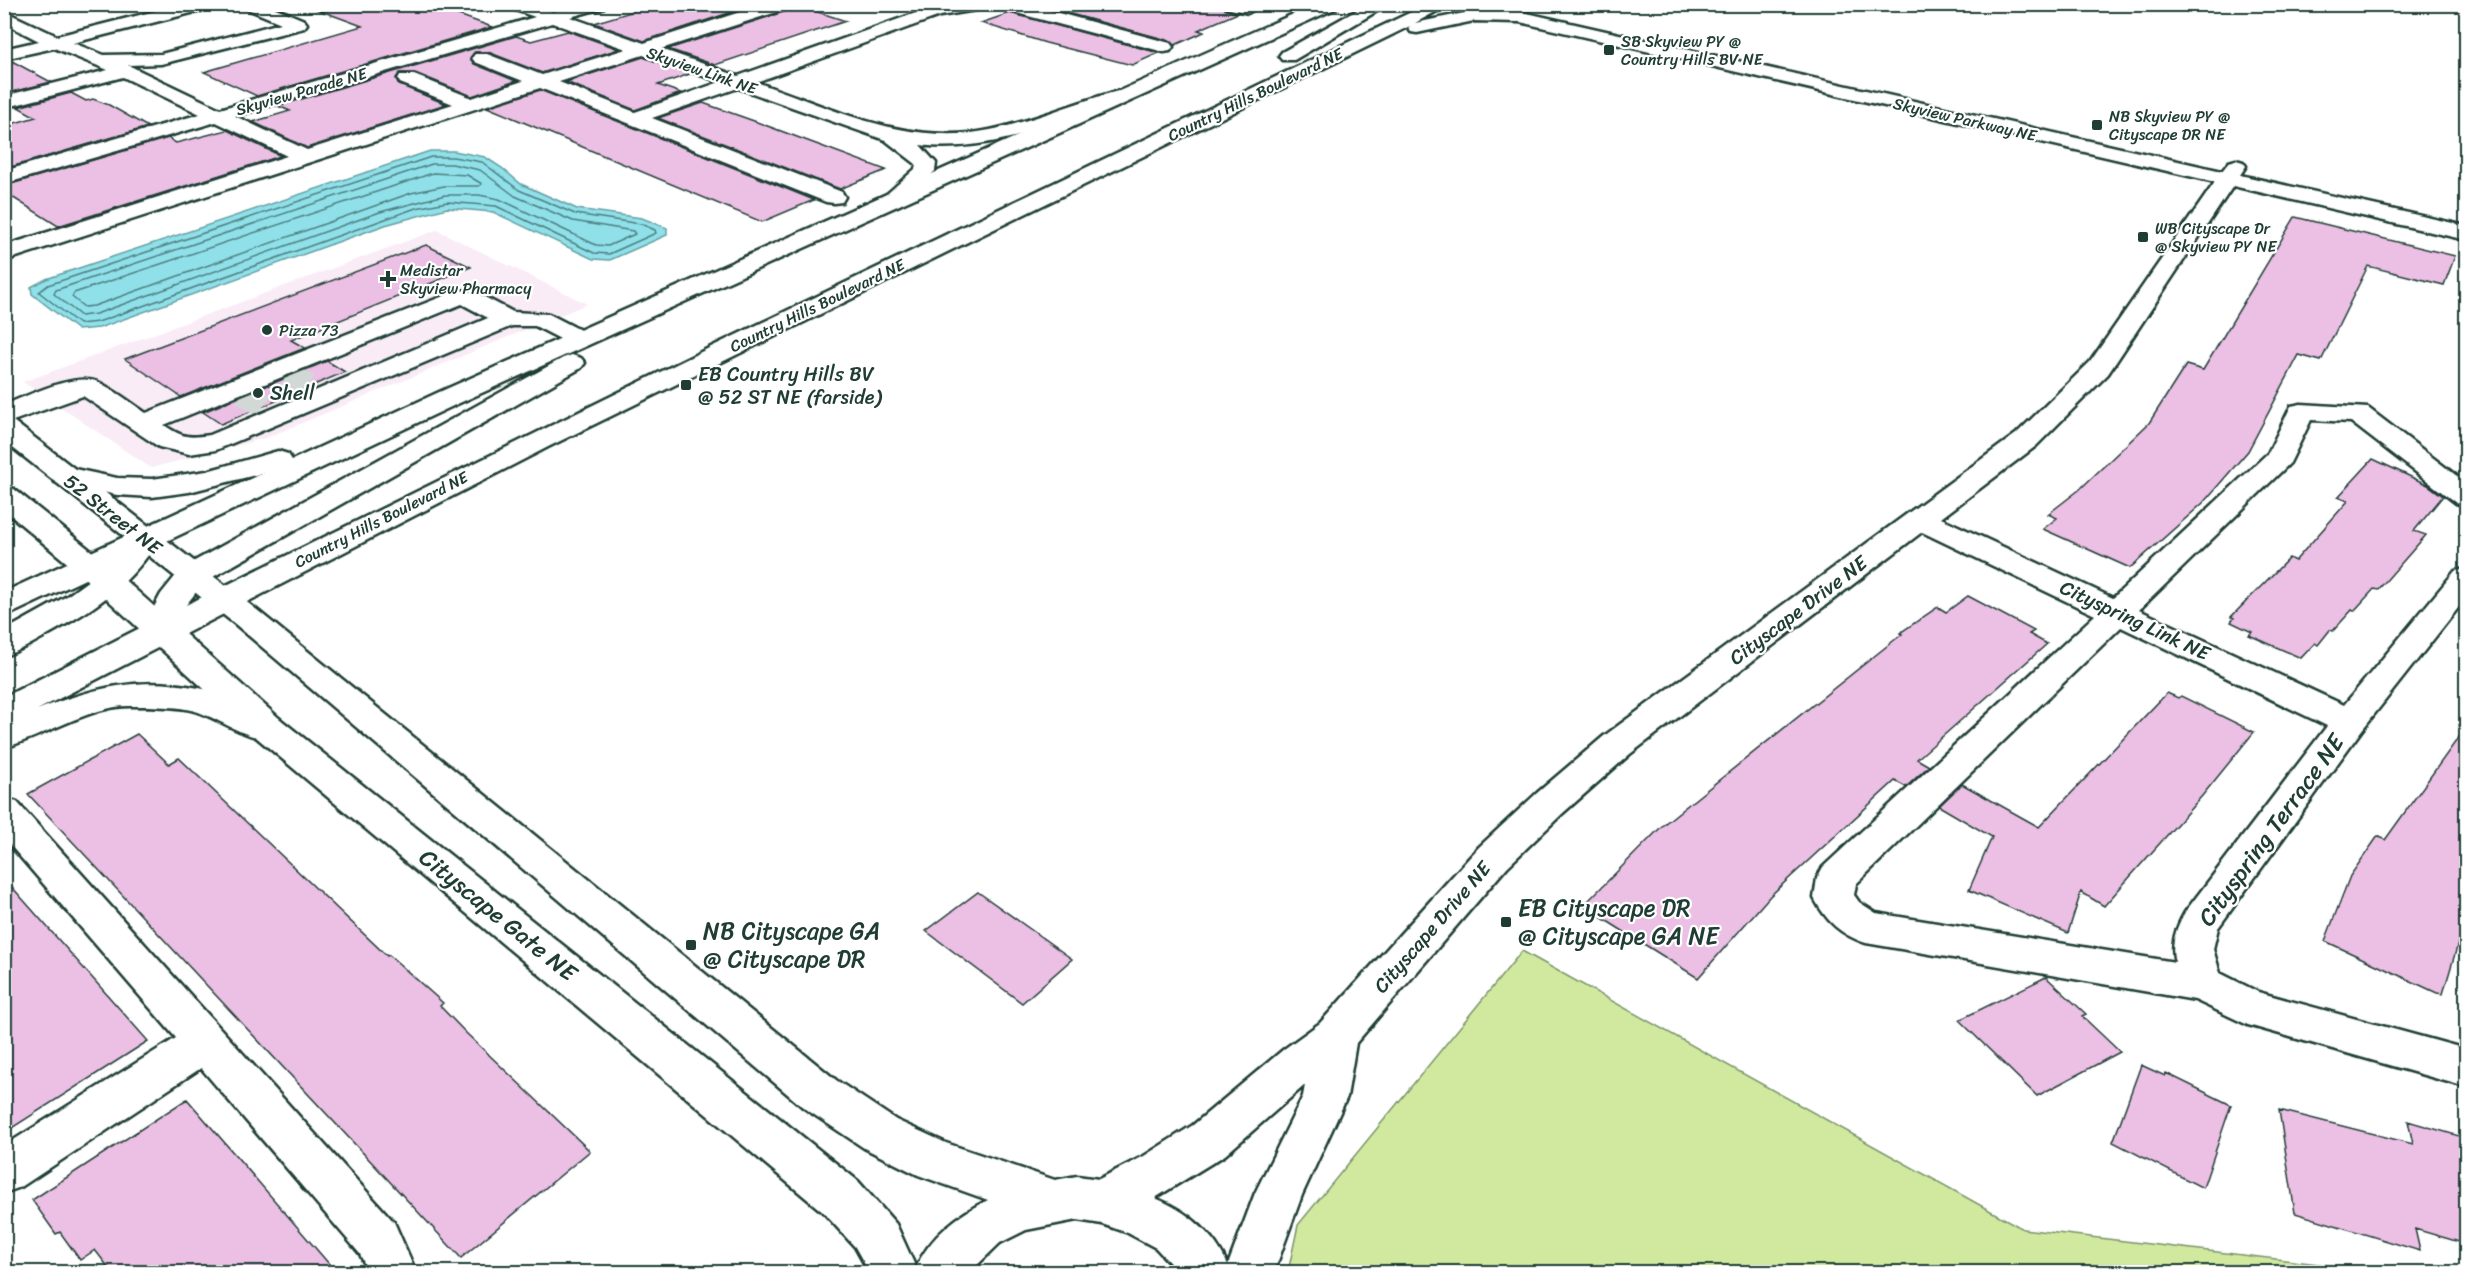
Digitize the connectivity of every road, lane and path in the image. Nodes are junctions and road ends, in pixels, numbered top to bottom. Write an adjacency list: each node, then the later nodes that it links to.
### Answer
1 (19, 4): 13 (street)
2 (251, 4): 17 (street)
3 (515, 4): 16 (street, Skyview Link NE)
4 (597, 4): 16 (street, Skyview Parade NE)
5 (783, 4): 21 (street)
6 (982, 4): 30 (street)
7 (1004, 4): 20 (street)
8 (1331, 4): 31 (street)
9 (1381, 4): 44 (street)
10 (1442, 4): 24 (street, Country Hills Boulevard NE)
11 (1463, 4): 14 (street, Skyview Parkway NE)
12 (224, 7): 17 (street); 19 (street)
13 (4, 8)
14 (1522, 11): 24 (street); 39 (street, Skyview Parkway NE)
15 (4, 16): 19 (street)
16 (552, 18): 21 (street, Skyview Link NE); 35 (street, Skyview Parade NE)
17 (237, 39): 22 (street)
18 (287, 41): 22 (street)
19 (55, 42): 23 (street); 26 (street)
20 (1164, 47)
21 (643, 50): 29 (street); 30 (street, Skyview Link NE)
22 (193, 51): 26 (street)
23 (4, 54)
24 (1333, 57): 44 (street, Country Hills Boulevard NE)
25 (481, 58): 29 (street)
26 (102, 60): 27 (street)
27 (133, 75): 32 (street); 34 (street); 35 (street)
28 (407, 79): 33 (street)
29 (543, 81): 33 (street); 36 (street)
30 (735, 82): 36 (street); 37 (street, Skyview Link NE)
31 (1125, 95): 37 (street, Skyview Link NE); 42 (street)
32 (4, 102)
33 (471, 104): 38 (street)
34 (26, 111)
35 (217, 116): 38 (street); 40 (street, Skyview Parade NE)
36 (635, 118): 41 (street)
37 (890, 135): 42 (street, Skyview Link NE)
38 (305, 158): 46 (street)
39 (2232, 172): 43 (street, Skyview Parkway NE); 45 (street, Skyview Parkway NE); 61 (street, Cityscape Drive NE)
40 (4, 178)
41 (834, 197)
42 (891, 200): 47 (street)
43 (2466, 217)
44 (971, 230): 65 (street, Country Hills Boulevard NE)
45 (2466, 233)
46 (4, 254)
47 (760, 258): 49 (street); 65 (street)
48 (508, 319): 49 (street); 50 (street); 51 (street)
49 (579, 339): 53 (street)
50 (334, 347): 51 (street); 52 (street)
51 (379, 374): 52 (street)
52 (299, 382): 54 (street); 54 (street)
53 (447, 399): 58 (street); 62 (street)
54 (255, 400): 56 (street); 56 (street)
55 (4, 415): 56 (street)
56 (143, 424)
57 (4, 427): 58 (street, 52 Street NE)
58 (65, 476): 62 (street, 52 Street NE)
59 (4, 495): 63 (street)
60 (2466, 497): 67 (street)
61 (1919, 519): 67 (street, Cityspring Link NE); 76 (street, Cityscape Drive NE)
62 (144, 539): 63 (street); 65 (street, 52 Street NE)
63 (98, 574): 66 (street); 68 (street, Cityscape Gate NE); 69 (street)
64 (2466, 578): 71 (street, Cityspring Terrace NE)
65 (208, 587): 68 (street, Country Hills Boulevard NE); 80 (street)
66 (4, 605)
67 (2119, 612): 71 (street, Cityspring Link NE); 75 (street)
68 (159, 631): 70 (street, Country Hills Boulevard NE); 72 (street, Cityscape Gate NE)
69 (4, 645)
70 (4, 712)
71 (2349, 722): 75 (street, Cityspring Terrace NE)
72 (268, 728): 73 (street); 83 (street, Cityscape Gate NE)
73 (4, 736)
74 (4, 812): 77 (street)
75 (2204, 984): 78 (street)
76 (1335, 1036): 81 (street, Cityscape Drive NE); 86 (street)
77 (206, 1042): 79 (street); 82 (street)
78 (2466, 1068)
79 (4, 1172)
80 (1052, 1201): 81 (street); 84 (street)
81 (1102, 1202): 85 (street)
82 (392, 1272)
83 (893, 1272)
84 (939, 1272)
85 (1206, 1272)
86 (1250, 1272)

